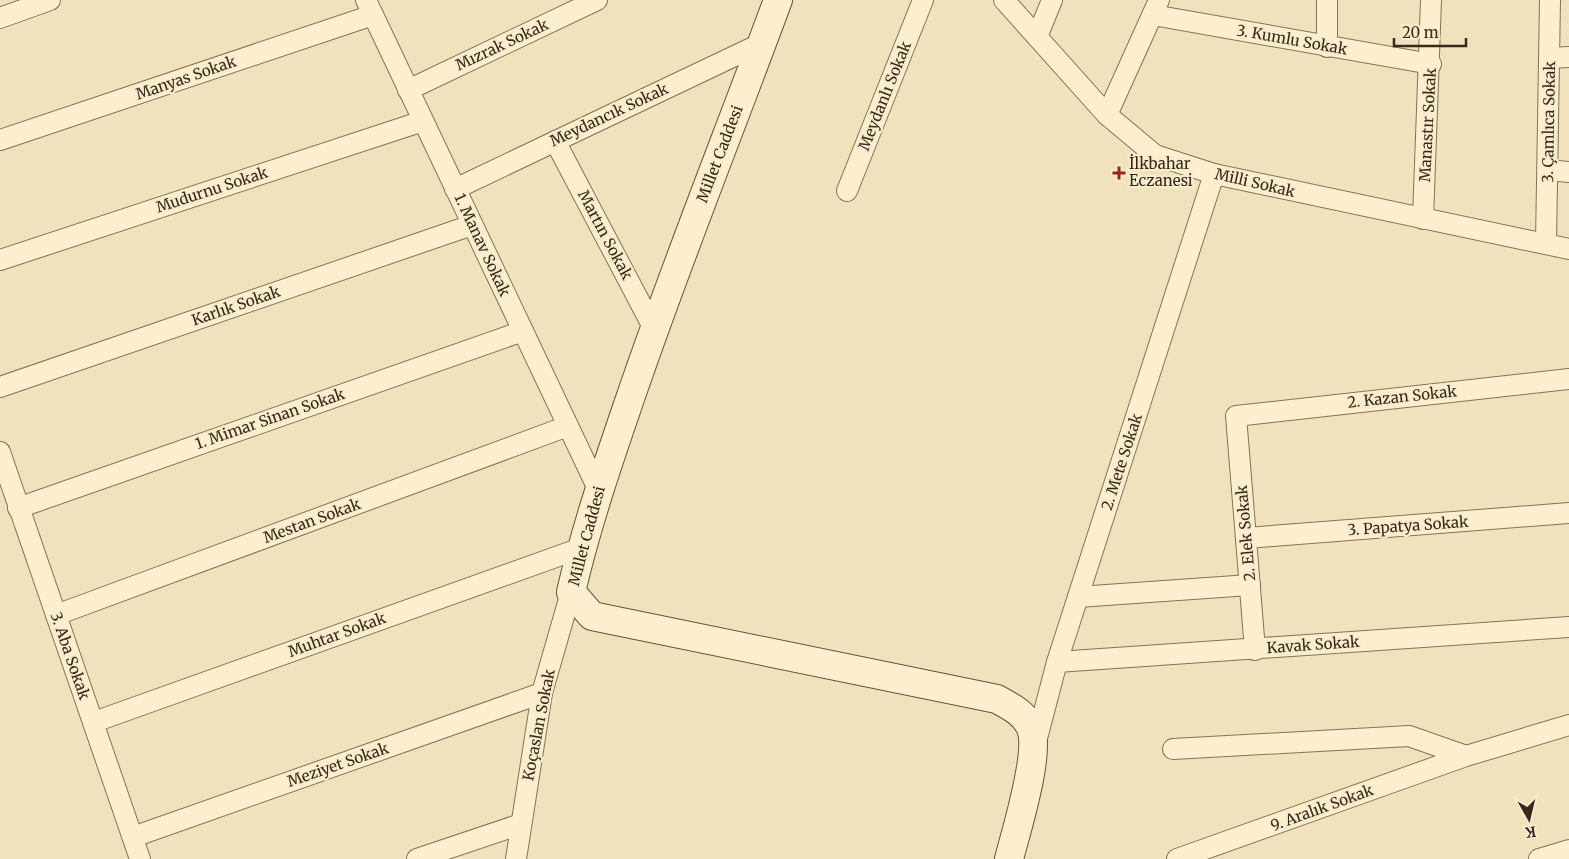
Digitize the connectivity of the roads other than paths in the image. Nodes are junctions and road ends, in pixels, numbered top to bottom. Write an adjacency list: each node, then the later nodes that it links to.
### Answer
1 (50, 0): 12 (street)
2 (597, 0): 18 (street, Mızrak Sokak)
3 (778, 0): 14 (main road, Millet Caddesi)
4 (923, 0): 27 (street, Meydanlı Sokak)
5 (1004, 0): 13 (street, Milli Sokak)
6 (1052, 0): 13 (street)
7 (1326, 0): 15 (street)
8 (1432, 0): 17 (street, Manastır Sokak)
9 (1550, 0): 16 (street, 3. Çamlıca Sokak)
10 (369, 8): 18 (street, 1. Manav Sokak); 21 (street, Manyas Sokak)
11 (1156, 8): 15 (street, 3. Kumlu Sokak); 19 (street)
12 (0, 18)
13 (1037, 37): 19 (street, Milli Sokak)
14 (762, 43): 22 (street, Meydancık Sokak); 33 (main road, Millet Caddesi)
15 (1327, 47): 17 (street, 3. Kumlu Sokak)
16 (1559, 57): 23 (street, 3. Çamlıca Sokak)
17 (1430, 64): 28 (street, Manastır Sokak)
18 (408, 90): 20 (street, 1. Manav Sokak)
19 (1107, 115): 25 (street, Milli Sokak)
20 (423, 121): 26 (street, 1. Manav Sokak); 32 (street, Mudurnu Sokak)
21 (0, 140)
22 (555, 141): 26 (street, Meydancık Sokak); 33 (street, Martın Sokak)
23 (1548, 170): 24 (street); 30 (street, 3. Çamlıca Sokak)
24 (1569, 172)
25 (1214, 174): 28 (street, Milli Sokak); 47 (street, 2. Mete Sokak)
26 (455, 189): 29 (street, 1. Manav Sokak)
27 (847, 191)
28 (1424, 219): 30 (street, Milli Sokak)
29 (472, 225): 34 (street, 1. Manav Sokak); 36 (street, Karlık Sokak)
30 (1546, 243): 31 (street, Milli Sokak)
31 (1569, 249)
32 (0, 260)
33 (654, 329): 40 (main road, Millet Caddesi)
34 (523, 331): 38 (street, 1. Manav Sokak); 41 (street, 1. Mimar Sinan Sokak)
35 (1569, 379): 37 (street, 2. Kazan Sokak)
36 (0, 387)
37 (1236, 416): 43 (street, 2. Elek Sokak)
38 (568, 426): 40 (street, 1. Manav Sokak); 48 (street, Mestan Sokak)
39 (0, 452): 41 (street, 3. Aba Sokak)
40 (598, 489): 44 (main road, Millet Caddesi)
41 (18, 508): 48 (street, 3. Aba Sokak)
42 (1569, 513): 43 (street, 3. Papatya Sokak)
43 (1246, 538): 45 (street, 2. Elek Sokak)
44 (581, 548): 46 (main road, Millet Caddesi); 53 (street, Muhtar Sokak)
45 (1250, 584): 47 (street); 50 (street, 2. Elek Sokak)
46 (571, 592): 52 (street, Koçaslan Sokak); 56 (main road, Millet Caddesi)
47 (1078, 597): 51 (street, 2. Mete Sokak)
48 (56, 615): 53 (street, 3. Aba Sokak)
49 (1569, 627): 50 (street, Kavak Sokak)
50 (1255, 650): 51 (street, Kavak Sokak)
51 (1057, 662): 56 (street, 2. Mete Sokak)
52 (542, 693): 59 (street, Koçaslan Sokak); 60 (street, Meziyet Sokak)
53 (94, 722): 60 (street, 3. Aba Sokak)
54 (1569, 725): 57 (street, 9. Aralık Sokak)
55 (1173, 749): 57 (street)
56 (1034, 750): 58 (main road, Millet Caddesi)
57 (1466, 756): 67 (street, 9. Aralık Sokak)
58 (1022, 808): 65 (main road, Millet Caddesi); 66 (main road, Millet Caddesi)
59 (521, 824): 63 (street); 64 (street, Koçaslan Sokak)
60 (133, 837): 62 (street, 3. Aba Sokak)
61 (1569, 850): 68 (street)
62 (140, 859)
63 (417, 859)
64 (516, 859)
65 (1009, 859)
66 (1027, 859)
67 (1177, 859)
68 (1539, 859)

